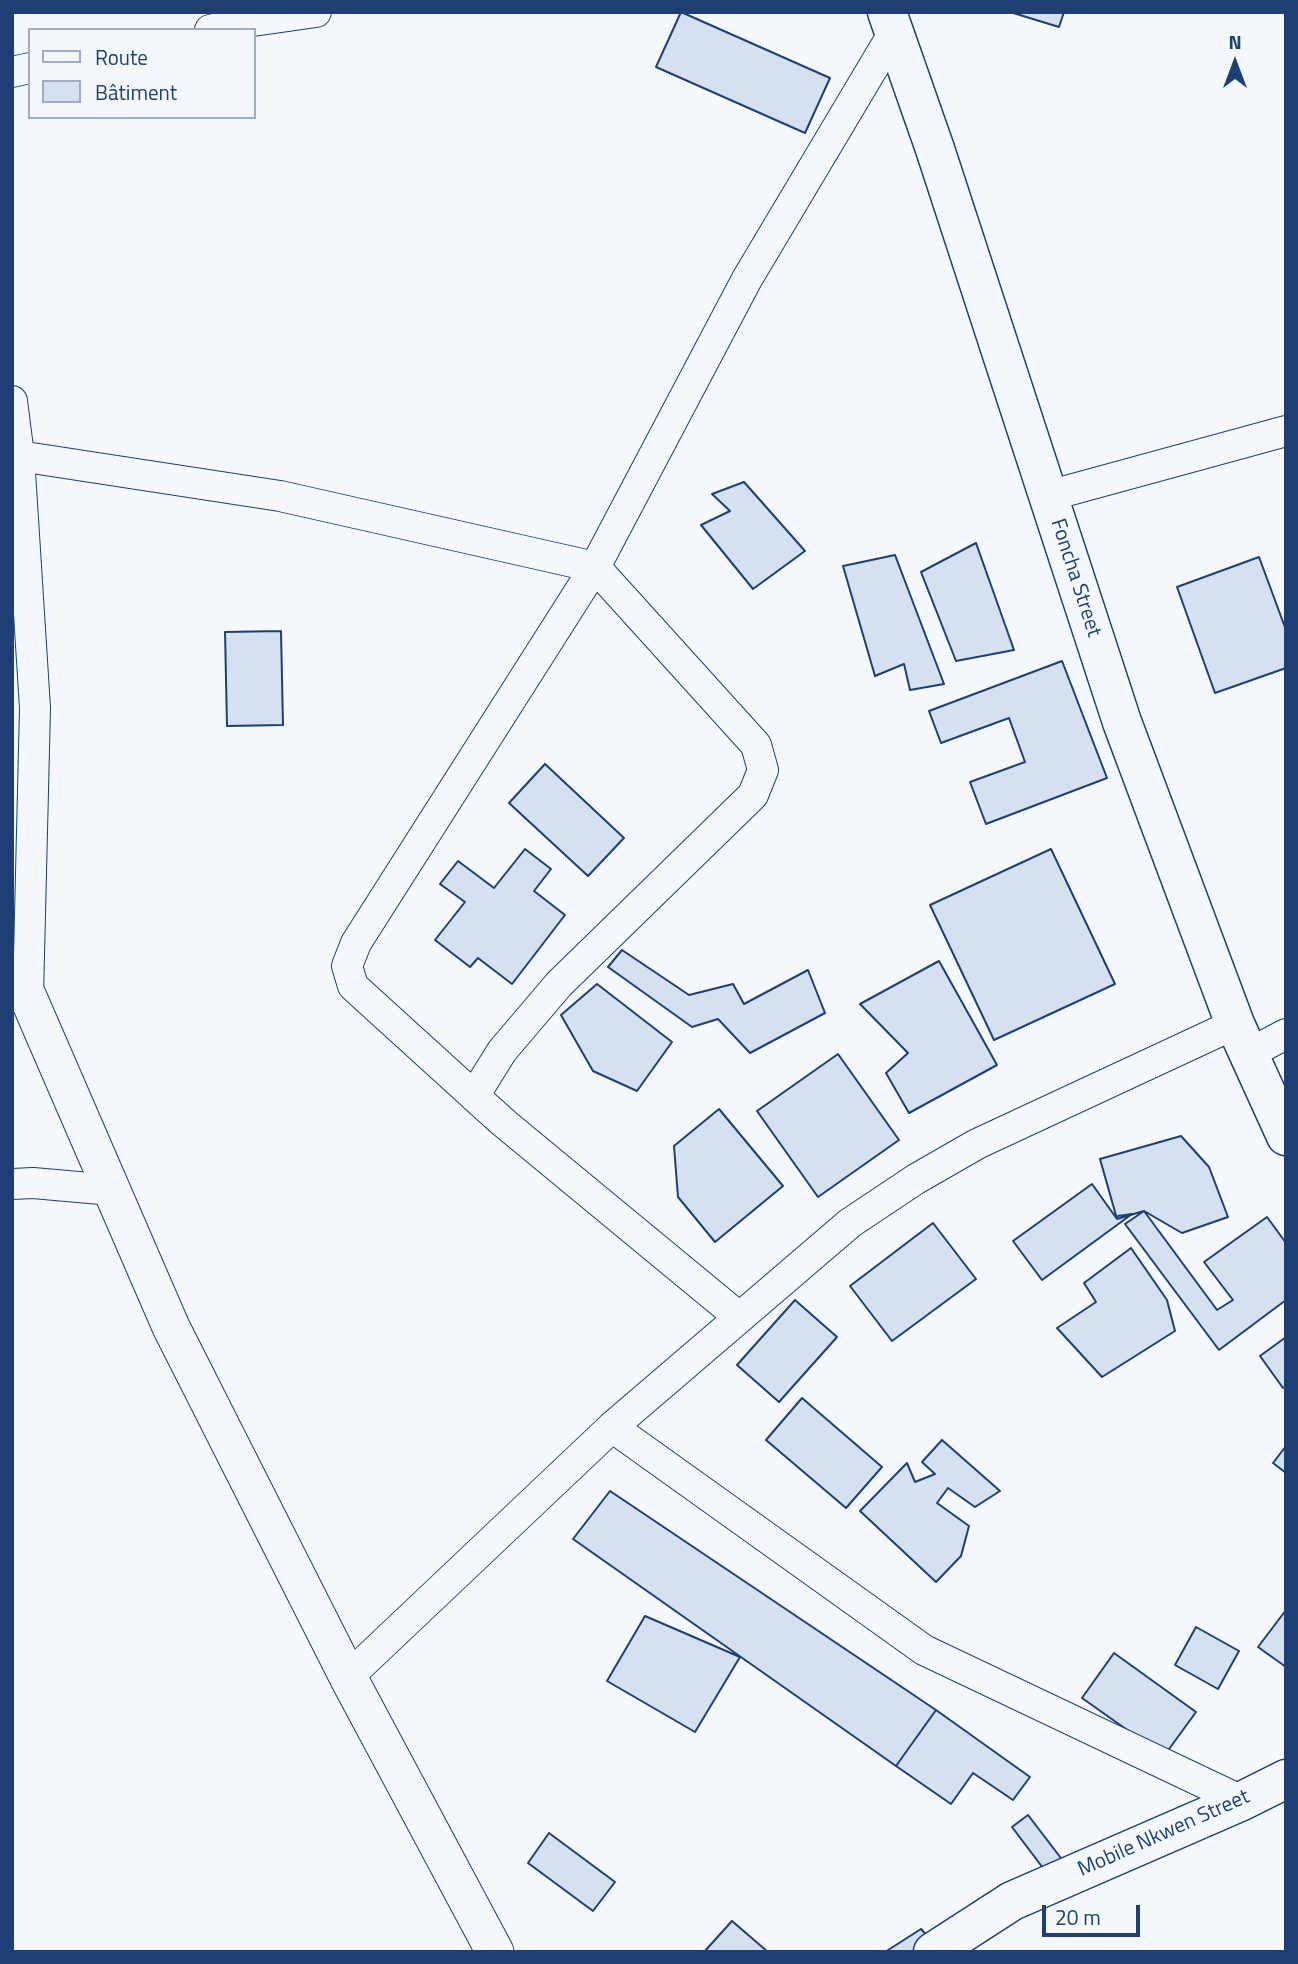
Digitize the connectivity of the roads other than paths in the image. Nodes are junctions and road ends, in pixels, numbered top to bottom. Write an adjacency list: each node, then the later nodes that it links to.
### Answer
1 (316, 12): 3 (street)
2 (890, 23): 7 (main road, Foncha Street); 8 (street)
3 (222, 28)
4 (12, 401): 6 (street)
5 (1286, 431): 7 (street)
6 (19, 456): 8 (street); 9 (street)
7 (1048, 496): 11 (main road, Foncha Street)
8 (595, 567): 12 (street); 12 (street)
9 (20, 993): 15 (street)
10 (1286, 1034): 11 (street)
11 (1241, 1039): 13 (main road, Foncha Street); 16 (street)
12 (474, 1096): 16 (street)
13 (1286, 1136)
14 (12, 1184): 15 (street)
15 (113, 1191): 18 (street)
16 (739, 1317): 17 (street)
17 (612, 1427): 18 (street); 20 (street)
18 (348, 1677): 21 (street)
19 (1286, 1779): 20 (main road, Mobile Nkwen Street)
20 (1242, 1801): 22 (main road, Mobile Nkwen Street)
21 (495, 1952)
22 (933, 1952)

